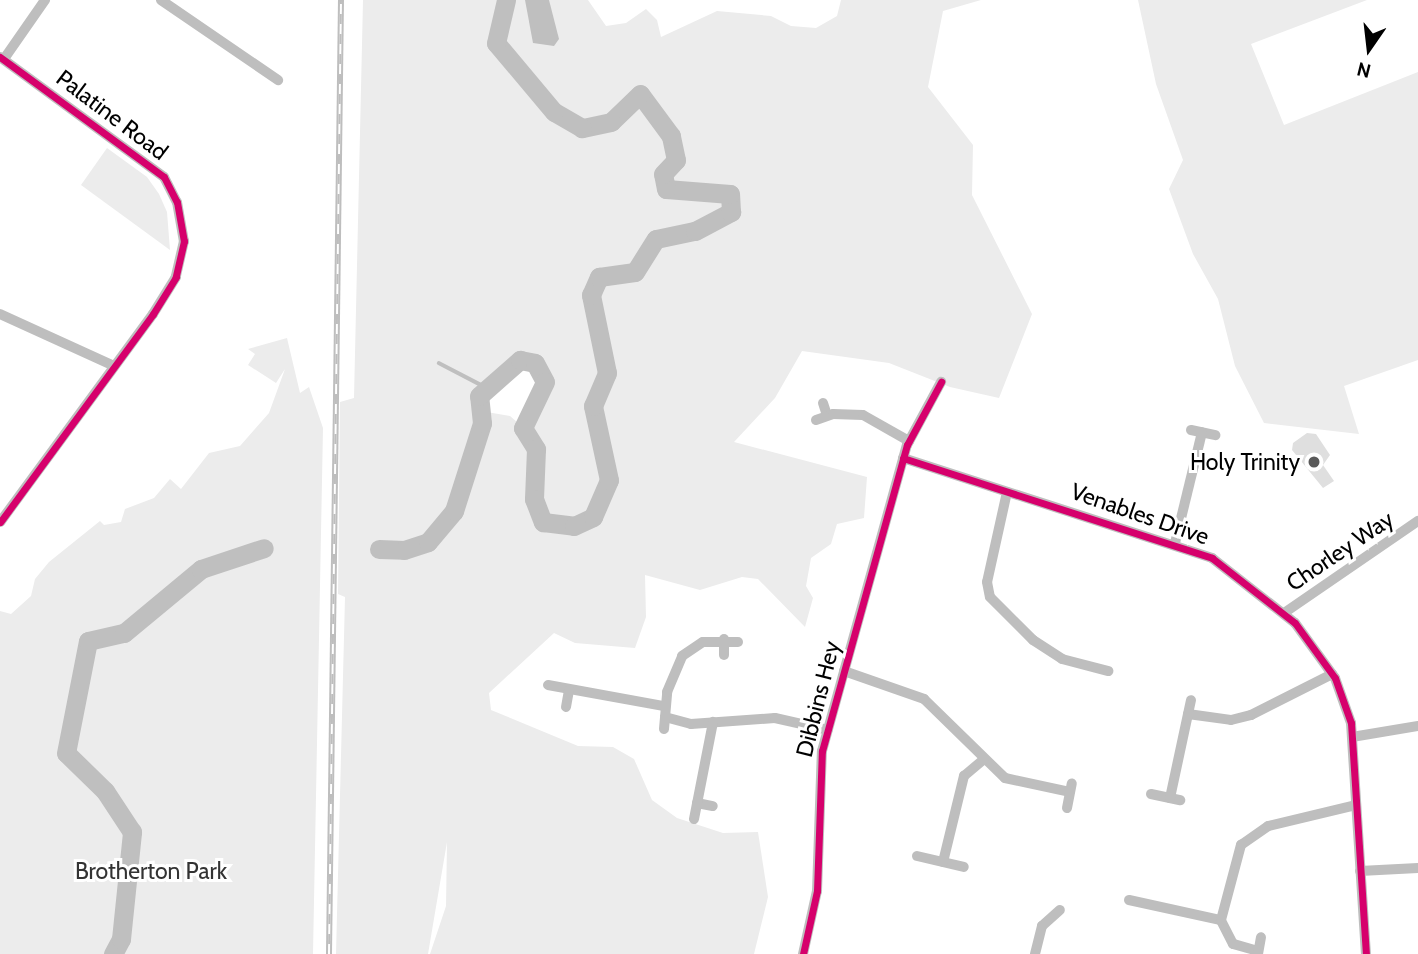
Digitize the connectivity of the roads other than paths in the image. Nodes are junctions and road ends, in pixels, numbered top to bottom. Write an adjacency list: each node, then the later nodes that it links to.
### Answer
1 (45, 0): 3 (street)
2 (161, 0): 4 (street)
3 (2, 58): 6 (street, Palatine Road)
4 (278, 80)
5 (0, 314): 6 (street)
6 (112, 365): 18 (street, Palatine Road)
7 (941, 382): 14 (street, Dibbins Hey)
8 (823, 403): 9 (street)
9 (827, 415): 10 (street); 14 (street)
10 (816, 420)
11 (1191, 430): 12 (street)
12 (1202, 432): 13 (street); 19 (street)
13 (1215, 435)
14 (909, 441): 15 (street, Dibbins Hey)
15 (903, 458): 16 (street, Venables Drive); 24 (street, Dibbins Hey)
16 (1007, 492): 19 (street, Venables Drive); 25 (street)
17 (1418, 521): 20 (street, Chorley Way)
18 (0, 522)
19 (1175, 543): 20 (street, Venables Drive)
20 (1284, 613): 26 (street, Venables Drive)
21 (724, 639): 22 (street); 23 (street); 31 (street)
22 (738, 642)
23 (724, 655)
24 (844, 671): 36 (street, Dibbins Hey); 38 (street)
25 (1108, 671)
26 (1332, 674): 32 (street); 37 (street, Venables Drive)
27 (548, 685): 28 (street)
28 (569, 691): 30 (street); 31 (street)
29 (1191, 700): 32 (street)
30 (566, 707)
31 (665, 712): 33 (street); 35 (street)
32 (1188, 714): 39 (street)
33 (713, 722): 36 (street); 40 (street)
34 (1418, 726): 37 (street)
35 (664, 729)
36 (828, 730): 55 (street, Dibbins Hey)
37 (1352, 737): 41 (street, Venables Drive)
38 (984, 760): 43 (street); 46 (street)
39 (1151, 794)
40 (697, 803): 42 (street); 44 (street)
41 (1356, 805): 49 (street, Venables Drive); 52 (street)
42 (713, 806)
43 (1066, 808)
44 (694, 819)
45 (918, 856): 46 (street)
46 (943, 862): 47 (street)
47 (964, 866)
48 (1418, 868): 49 (street)
49 (1360, 871): 57 (street, Venables Drive)
50 (1129, 900): 52 (street)
51 (1060, 909): 56 (street)
52 (1221, 920): 54 (street)
53 (1261, 937): 54 (street)
54 (1258, 952)
55 (803, 954)
56 (1035, 954)
57 (1366, 954)

